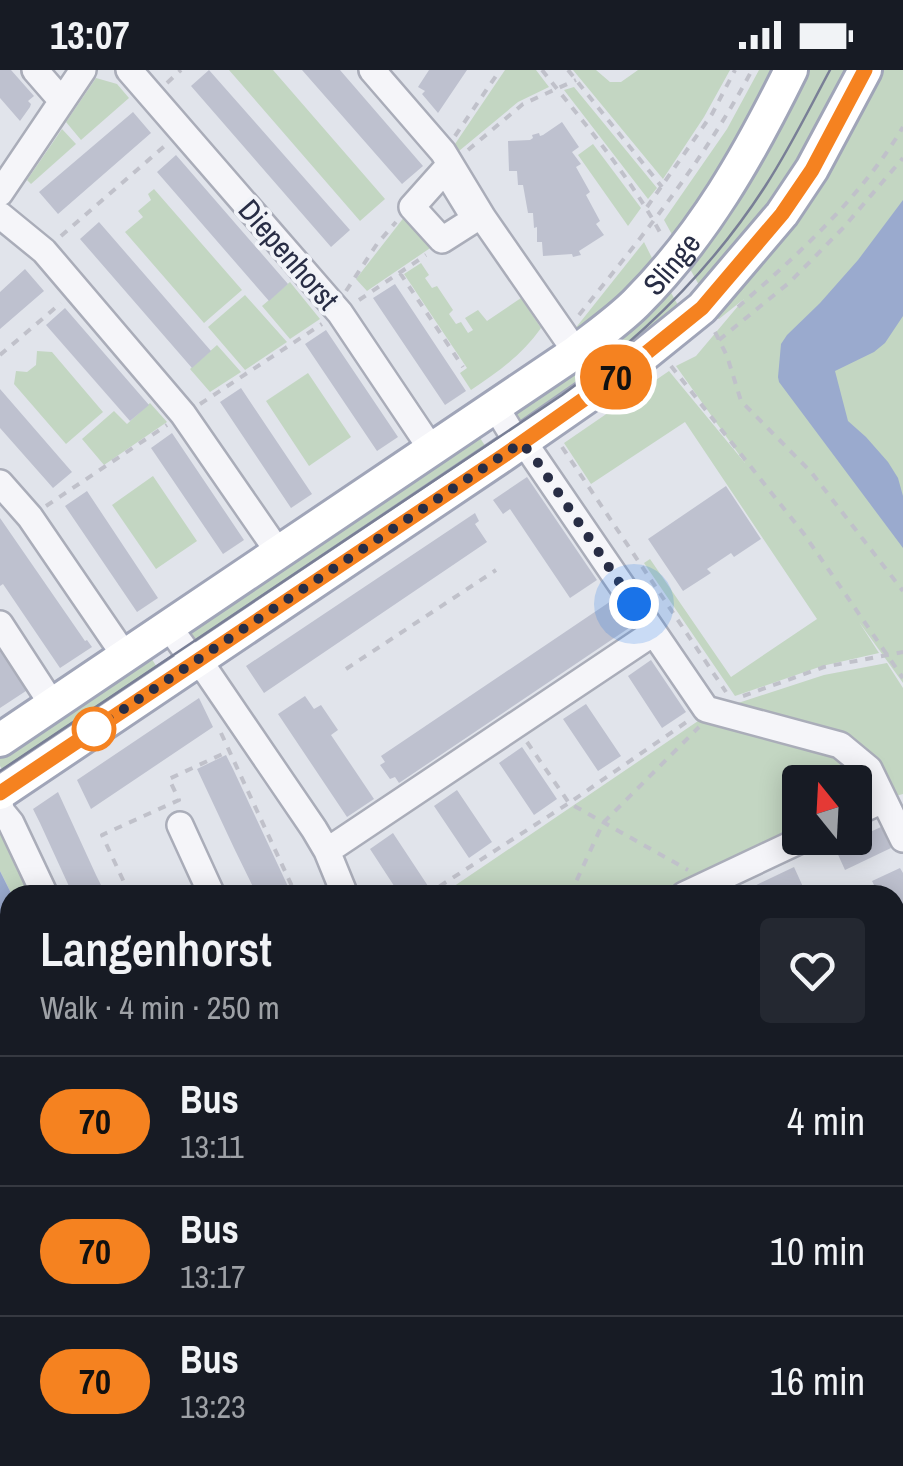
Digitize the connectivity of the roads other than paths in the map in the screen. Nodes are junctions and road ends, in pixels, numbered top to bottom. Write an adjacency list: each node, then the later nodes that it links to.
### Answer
1 (36, 70): 7 (street)
2 (83, 70): 7 (street)
3 (130, 70): 13 (street, Diepenhorst)
4 (372, 70): 10 (street)
5 (792, 70): 10 (main road, Slinge)
6 (864, 70): 12 (main road, Slinge)
7 (62, 100): 8 (street)
8 (0, 194)
9 (0, 215): 15 (street)
10 (576, 352): 11 (main road, Slinge)
11 (495, 406): 12 (street); 13 (main road, Slinge)
12 (521, 443): 18 (street); 20 (main road, Slinge)
13 (432, 450): 15 (main road, Slinge)
14 (0, 483): 19 (street)
15 (279, 553): 17 (main road, Slinge)
16 (0, 624): 21 (street)
17 (168, 626): 19 (main road, Slinge); 20 (street)
18 (653, 632): 23 (street); 28 (street)
19 (125, 656): 21 (main road, Slinge)
20 (195, 663): 24 (main road, Slinge); 28 (street)
21 (52, 704): 22 (main road, Slinge)
22 (0, 740)
23 (883, 800): 25 (street); 27 (street)
24 (1, 803): 30 (street)
25 (872, 805)
26 (180, 824): 31 (street)
27 (903, 838)
28 (327, 851): 32 (street)
29 (782, 851): 33 (street)
30 (40, 885)
31 (207, 885)
32 (341, 885)
33 (722, 885)

